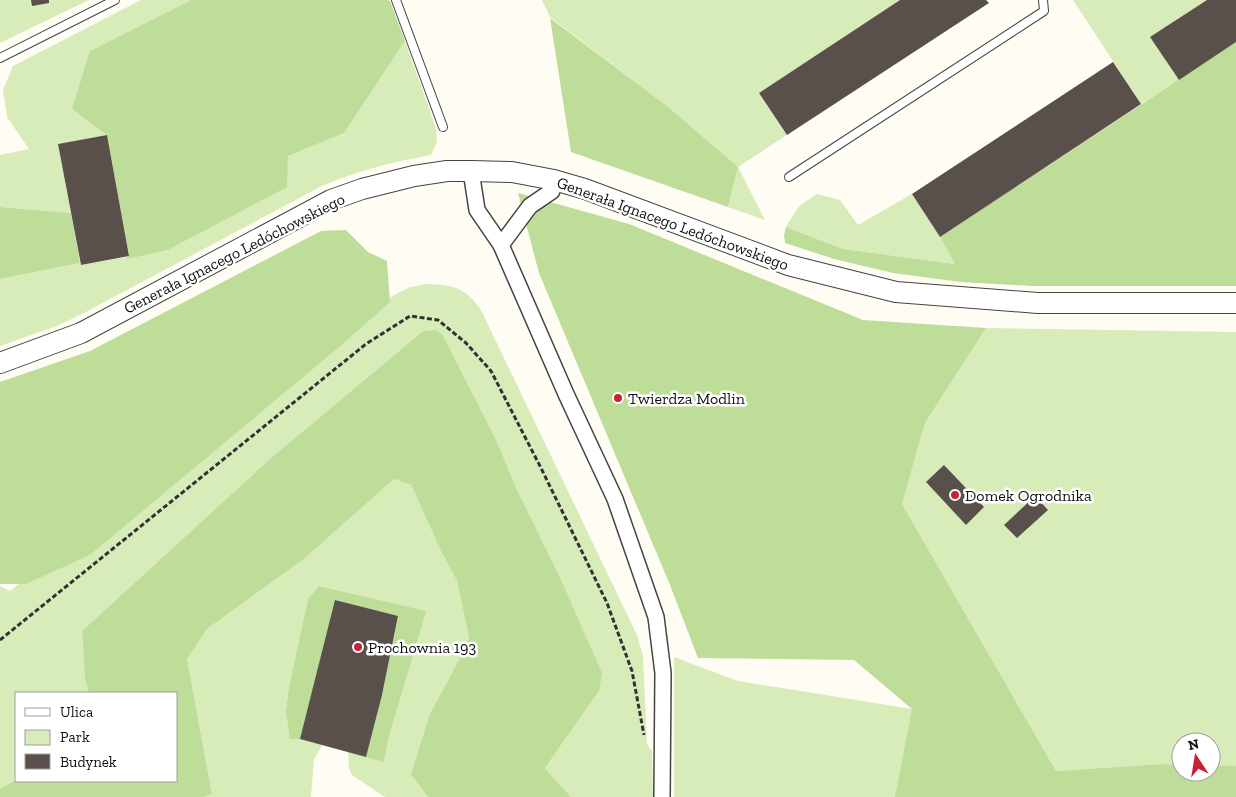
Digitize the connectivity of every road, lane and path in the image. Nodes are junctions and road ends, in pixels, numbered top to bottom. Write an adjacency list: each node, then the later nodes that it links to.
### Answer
1 (115, 0): 4 (lane)
2 (396, 0): 5 (lane)
3 (1043, 0): 7 (lane)
4 (0, 58)
5 (443, 127)
6 (471, 171): 8 (street, Generała Ignacego Ledóchowskiego); 9 (street); 11 (street, Generała Ignacego Ledóchowskiego)
7 (789, 177)
8 (554, 180): 9 (street); 10 (street, Generała Ignacego Ledóchowskiego)
9 (501, 245): 14 (street)
10 (1236, 303)
11 (0, 363)
12 (0, 640): 13 (path)
13 (645, 743)
14 (662, 797)

